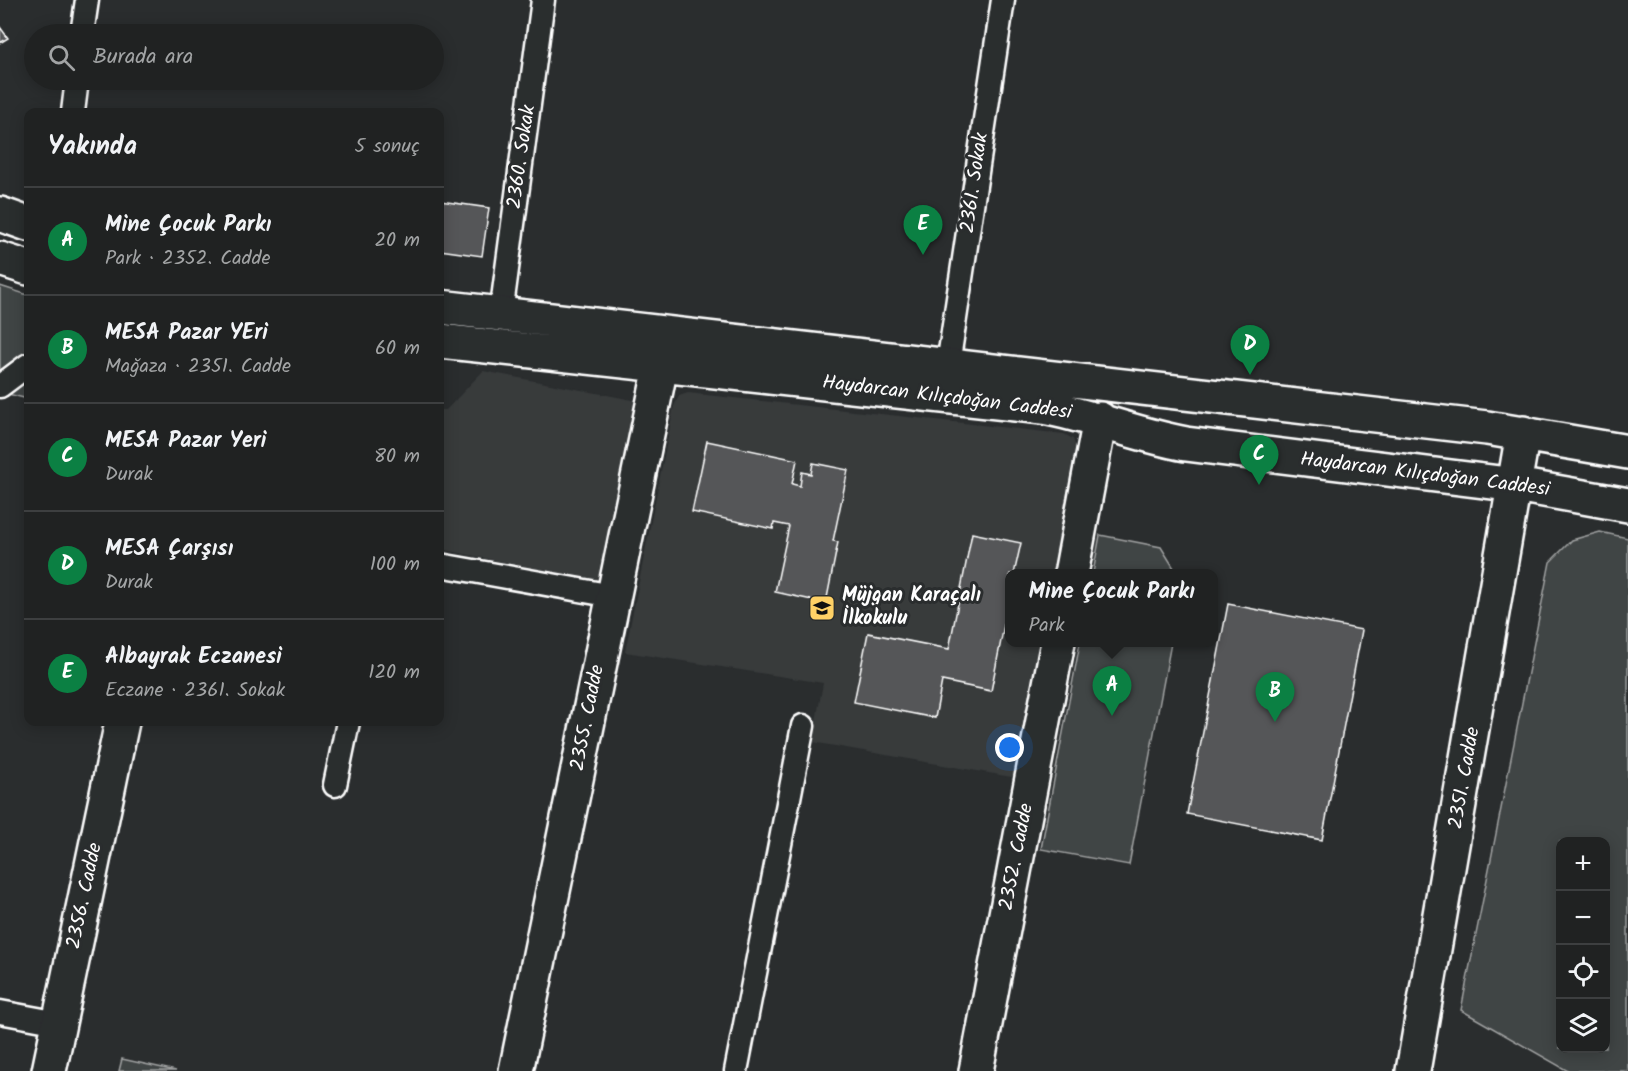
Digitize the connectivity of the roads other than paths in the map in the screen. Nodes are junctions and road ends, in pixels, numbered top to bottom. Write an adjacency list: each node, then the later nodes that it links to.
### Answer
1 (87, 0): 4 (street)
2 (543, 0): 12 (street, 2360. Sokak)
3 (1003, 0): 14 (street, 2361. Sokak)
4 (83, 24)
5 (76, 90): 6 (street)
6 (74, 108)
7 (0, 214): 8 (main road)
8 (24, 223)
9 (0, 259): 10 (main road)
10 (24, 267)
11 (444, 307): 12 (main road, Haydarcan Kılıçdoğan Caddesi)
12 (501, 314): 14 (main road, Haydarcan Kılıçdoğan Caddesi)
13 (444, 341): 15 (main road, Haydarcan Kılıçdoğan Caddesi)
14 (948, 365): 19 (main road, Haydarcan Kılıçdoğan Caddesi)
15 (661, 366): 18 (main road, Haydarcan Kılıçdoğan Caddesi); 25 (main road, 2355. Cadde)
16 (24, 368): 17 (street)
17 (0, 386)
18 (1100, 419): 21 (main road, Haydarcan Kılıçdoğan Caddesi); 24 (main road)
19 (1523, 433): 20 (main road, Haydarcan Kılıçdoğan Caddesi); 21 (main road, 2351. Cadde)
20 (1628, 452)
21 (1516, 485): 22 (main road, Haydarcan Kılıçdoğan Caddesi); 37 (main road, 2351. Cadde)
22 (1628, 505)
23 (444, 566): 25 (street)
24 (1072, 569)
25 (613, 596): 34 (main road, 2355. Cadde)
26 (1057, 647): 36 (main road, 2352. Cadde)
27 (121, 726): 32 (main road, 2356. Cadde)
28 (347, 726): 30 (street)
29 (803, 726): 35 (street)
30 (335, 785)
31 (0, 1012): 32 (street)
32 (59, 1023): 33 (main road, 2356. Cadde)
33 (49, 1071)
34 (516, 1071)
35 (736, 1071)
36 (976, 1071)
37 (1413, 1071)

